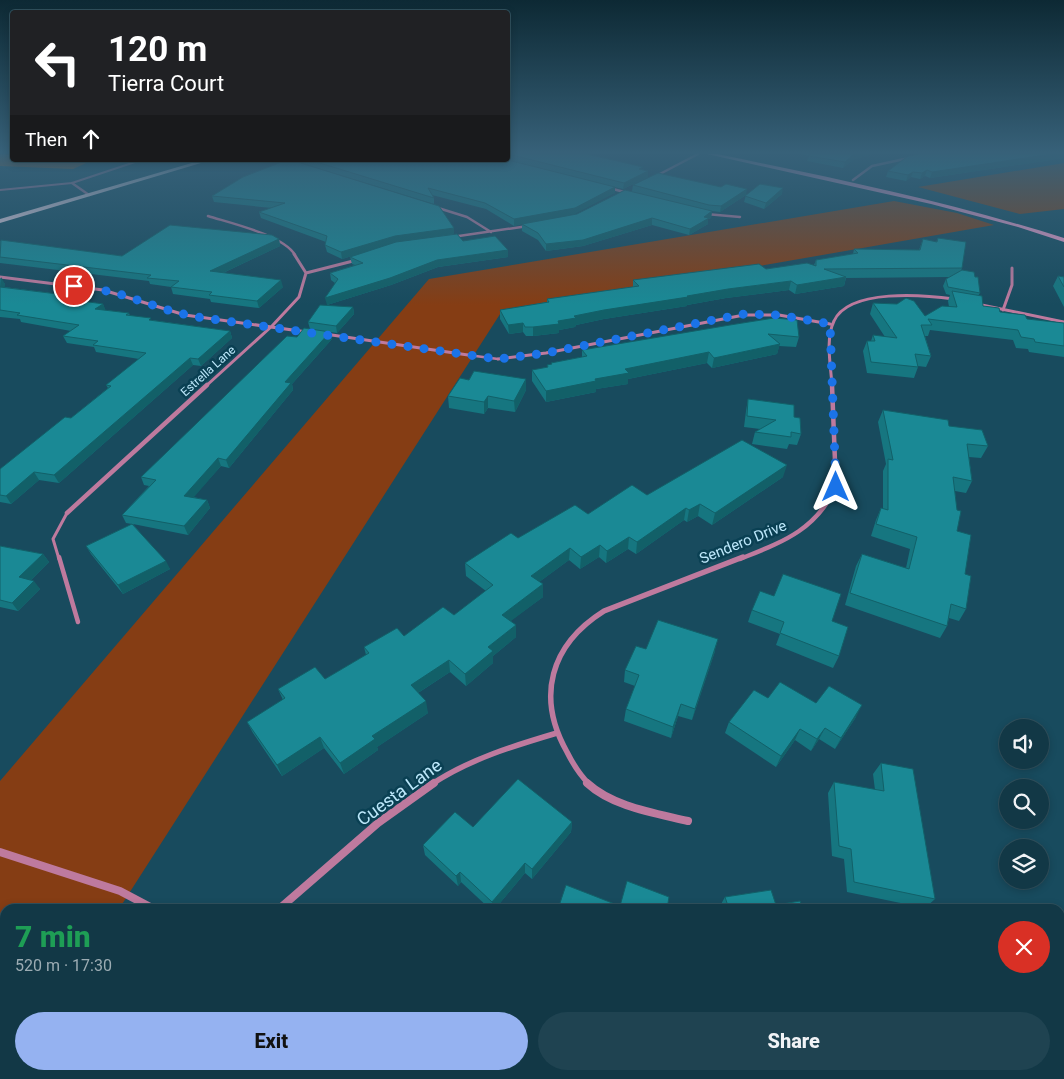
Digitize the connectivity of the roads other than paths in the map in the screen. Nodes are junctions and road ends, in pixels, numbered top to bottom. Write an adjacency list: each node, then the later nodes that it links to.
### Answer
1 (58, 204): 8 (main road)
2 (944, 204): 13 (street)
3 (964, 204): 11 (street)
4 (434, 206): 10 (street)
5 (698, 212): 7 (street)
6 (208, 216): 16 (street)
7 (740, 217)
8 (0, 221)
9 (534, 225): 10 (street)
10 (491, 232): 12 (street)
11 (1064, 234)
12 (448, 238)
13 (1064, 240)
14 (362, 258): 16 (street)
15 (1012, 268): 20 (street)
16 (306, 273): 23 (street, Estrella Lane)
17 (0, 277): 23 (street)
18 (964, 301): 22 (street)
19 (974, 303): 20 (street)
20 (1003, 310): 21 (street)
21 (1064, 322)
22 (830, 324): 27 (street); 30 (street, Sendero Drive)
23 (272, 326): 24 (street); 28 (street, Estrella Lane)
24 (311, 332)
25 (321, 334): 26 (street)
26 (468, 355): 27 (lane)
27 (498, 359)
28 (67, 513): 29 (lane)
29 (78, 622)
30 (557, 733): 31 (street, Sendero Drive); 34 (street, Cuesta Lane)
31 (688, 821)
32 (0, 852): 33 (street)
33 (145, 904)
34 (284, 904)

